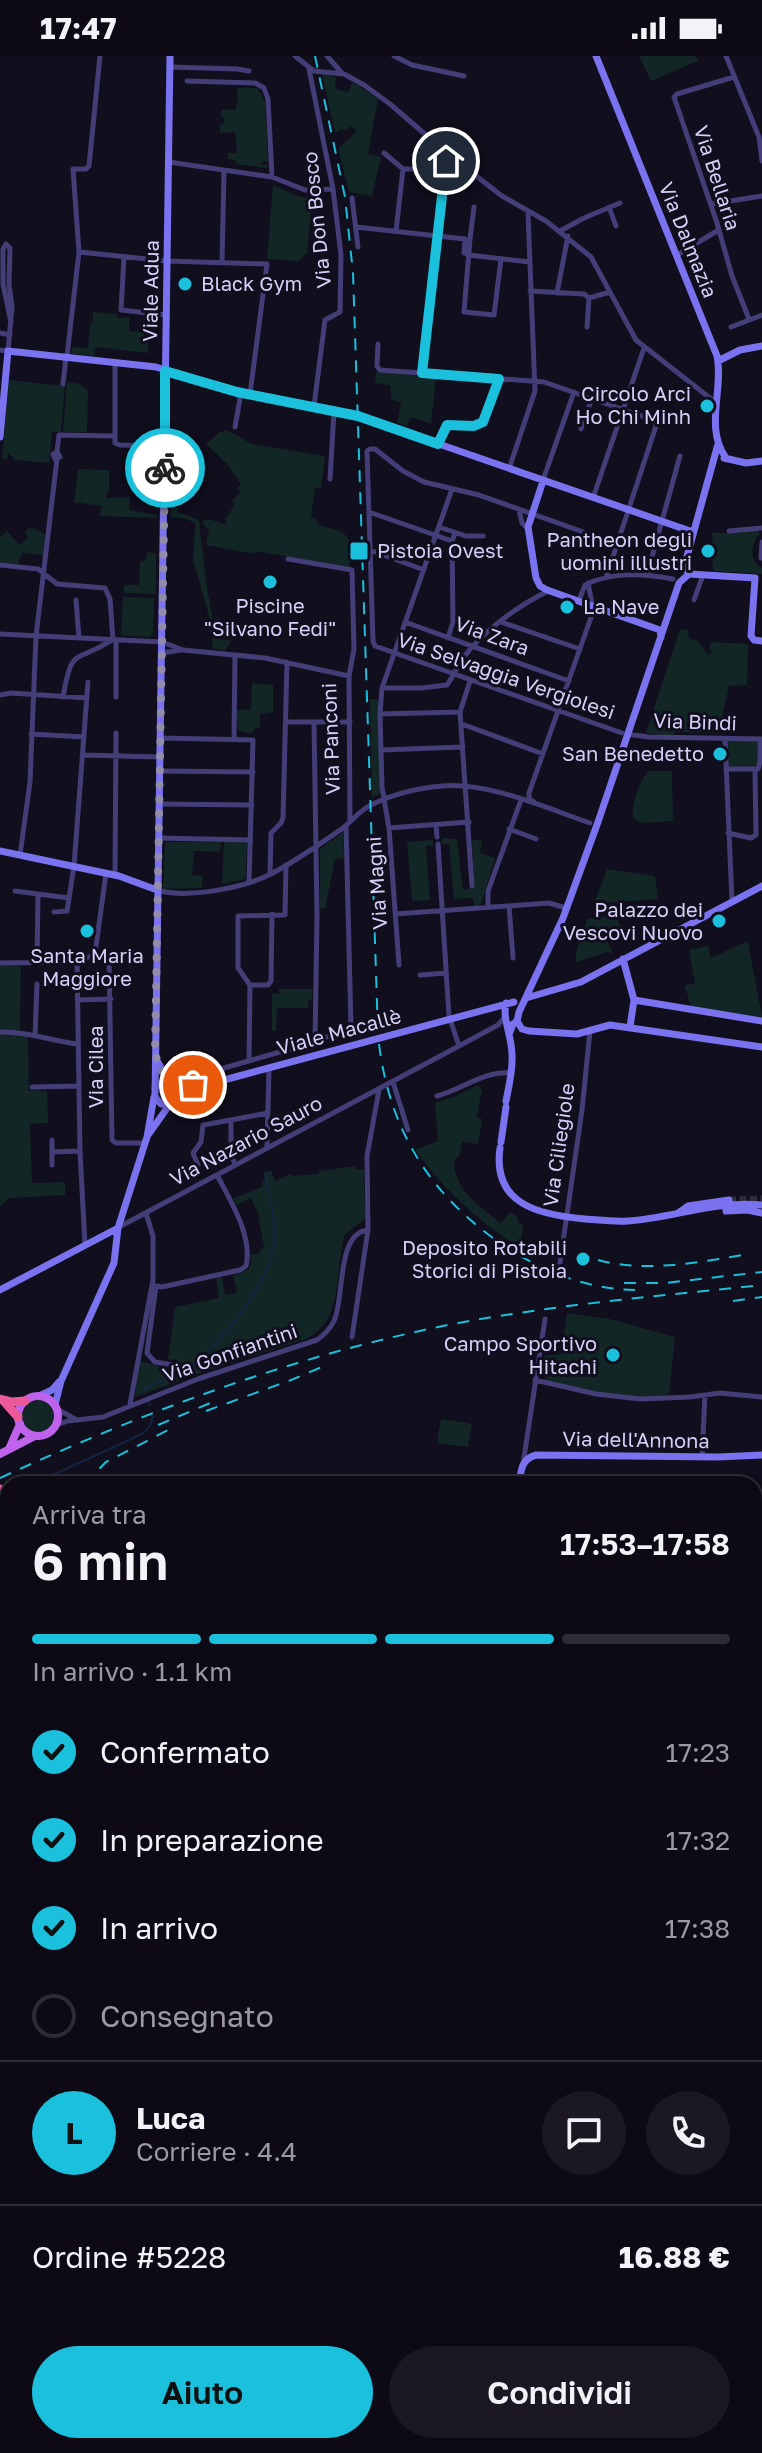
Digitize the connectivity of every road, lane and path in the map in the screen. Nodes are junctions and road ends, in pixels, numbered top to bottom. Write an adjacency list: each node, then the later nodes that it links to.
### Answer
1 (100, 56): 40 (street)
2 (170, 56): 8 (street, Viale Adua)
3 (295, 56): 9 (street)
4 (327, 56): 11 (street)
5 (394, 56): 12 (street)
6 (596, 56): 42 (street, Via Dalmazia)
7 (726, 56): 13 (street)
8 (170, 67): 10 (street); 18 (street, Viale Adua)
9 (308, 68): 11 (street); 23 (street, Via Don Bosco)
10 (249, 71)
11 (344, 74): 16 (street)
12 (464, 76)
13 (734, 77): 17 (street); 27 (street, Via Bellaria)
14 (187, 81): 22 (street)
15 (384, 153): 19 (street)
16 (448, 154): 30 (street); 36 (street)
17 (762, 161)
18 (169, 162): 21 (street); 46 (street, Viale Adua)
19 (403, 169): 20 (street); 33 (street)
20 (438, 169)
21 (224, 171): 22 (street); 45 (street)
22 (272, 177): 23 (street)
23 (333, 189): 77 (street, Via Don Bosco)
24 (762, 196): 27 (street)
25 (352, 198): 32 (street)
26 (620, 203): 29 (street)
27 (711, 204): 35 (street, Via Bellaria)
28 (474, 207): 38 (street)
29 (609, 207): 31 (street); 34 (street)
30 (528, 213): 34 (street); 47 (street)
31 (616, 226)
32 (356, 227): 33 (street); 39 (street)
33 (396, 231): 36 (street)
34 (560, 231): 37 (street)
35 (717, 231): 42 (street); 55 (street, Via Bellaria)
36 (437, 236): 38 (street); 68 (street)
37 (568, 236): 50 (street); 51 (street)
38 (468, 239): 41 (street)
39 (358, 247)
40 (79, 252): 43 (street); 64 (street)
41 (469, 255): 44 (street); 44 (street)
42 (677, 255): 66 (street, Via Dalmazia)
43 (124, 257): 46 (street); 54 (street)
44 (501, 259): 47 (street)
45 (222, 260): 46 (street); 73 (street)
46 (167, 261): 54 (street, Viale Adua)
47 (530, 262): 49 (street)
48 (6, 273): 59 (street)
49 (530, 291): 51 (street); 70 (street)
50 (610, 292): 52 (street); 62 (street)
51 (557, 293): 52 (street)
52 (589, 298): 56 (street)
53 (761, 314): 55 (street)
54 (166, 315): 67 (street, Viale Adua)
55 (749, 319): 57 (street)
56 (587, 327)
57 (731, 327)
58 (0, 333): 59 (street)
59 (10, 335): 63 (street)
60 (378, 344): 68 (street)
61 (762, 346): 66 (street)
62 (644, 348): 76 (street); 78 (street)
63 (4, 351): 64 (street); 74 (street)
64 (66, 356): 65 (street); 71 (street)
65 (115, 361): 67 (street); 82 (street)
66 (718, 361): 76 (street, Via Dalmazia)
67 (165, 371): 73 (street); 86 (street, Viale Adua)
68 (422, 373): 69 (street)
69 (499, 379): 70 (street); 85 (street)
70 (533, 381): 72 (street); 91 (street)
71 (63, 384)
72 (574, 392): 75 (street); 93 (street)
73 (246, 394): 77 (street); 80 (street)
74 (2, 397): 83 (street)
75 (592, 398): 78 (street); 81 (street)
76 (715, 402): 84 (street, Via Dalmazia)
77 (314, 406): 79 (street)
78 (624, 409): 95 (street); 97 (street)
79 (330, 410): 85 (street); 92 (street)
80 (235, 427)
81 (581, 429)
82 (115, 436): 86 (street); 117 (street)
83 (0, 437)
84 (719, 442): 88 (street, Via Dalmazia); 89 (street, Via Dalmazia)
85 (438, 444): 91 (street)
86 (165, 446): 140 (street, Viale Adua)
87 (680, 456): 100 (street)
88 (726, 458): 89 (street); 90 (street)
89 (714, 459): 105 (street, Via Dalmazia)
90 (762, 461)
91 (509, 469): 93 (street)
92 (330, 479)
93 (543, 481): 95 (street); 99 (street)
94 (452, 489): 96 (street); 98 (street); 101 (street, Via Magni)
95 (593, 498): 97 (street)
96 (519, 509): 99 (street); 103 (street)
97 (629, 510): 100 (street); 111 (street)
98 (369, 512): 107 (street); 112 (street)
99 (531, 513): 103 (street); 111 (street)
100 (661, 521): 105 (street); 119 (street)
101 (439, 527): 106 (street); 107 (street, Via Magni)
102 (762, 528): 104 (street)
103 (528, 529): 125 (street)
104 (729, 531)
105 (693, 532): 118 (street, Via Dalmazia)
106 (455, 533): 108 (street); 109 (street)
107 (436, 536): 109 (street); 116 (street, Via Magni)
108 (483, 536)
109 (452, 541): 137 (street)
110 (762, 542): 113 (street)
111 (617, 544): 121 (street)
112 (370, 550): 116 (street); 145 (street, Via Selvaggia Vergiolesi)
113 (761, 558)
114 (288, 559): 149 (street)
115 (0, 565): 117 (street)
116 (424, 570): 131 (street, Via Magni)
117 (44, 574): 135 (street); 138 (street)
118 (689, 574): 120 (street); 133 (street)
119 (647, 575): 121 (street); 123 (street)
120 (703, 575): 122 (street); 128 (street)
121 (606, 578): 124 (street)
122 (759, 578): 139 (street)
123 (673, 579)
124 (588, 583): 126 (street); 129 (street)
125 (549, 591): 126 (street); 132 (street)
126 (575, 599): 129 (street); 130 (street)
127 (76, 600): 136 (street)
128 (694, 600)
129 (593, 605): 130 (street); 133 (street)
130 (592, 615): 142 (street)
131 (405, 622): 137 (street, Via Zara); 145 (street, Via Magni)
132 (500, 622): 141 (street); 142 (street)
133 (662, 631): 168 (street)
134 (0, 634): 135 (street, Via Panconi)
135 (36, 636): 136 (street, Via Panconi); 155 (street)
136 (79, 638): 138 (street, Via Panconi)
137 (448, 638): 141 (street, Via Zara)
138 (115, 640): 140 (street, Via Panconi); 156 (street); 157 (street)
139 (762, 641)
140 (162, 642): 143 (street, Via Panconi); 144 (street, Viale Adua)
141 (473, 647): 148 (street); 151 (street, Via Zara)
142 (580, 649): 151 (street)
143 (183, 650): 144 (street, Via Panconi); 146 (street, Via Panconi)
144 (162, 653): 170 (street, Viale Adua)
145 (394, 653): 148 (street, Via Selvaggia Vergiolesi); 153 (street, Via Magni)
146 (235, 655): 147 (street, Via Panconi); 171 (street)
147 (287, 662): 149 (street, Via Panconi); 162 (street)
148 (454, 675): 150 (street, Via Selvaggia Vergiolesi); 153 (street)
149 (349, 676): 164 (street, Via Panconi)
150 (470, 680): 159 (street, Via Selvaggia Vergiolesi); 160 (street)
151 (569, 681): 159 (street)
152 (88, 682): 158 (street)
153 (382, 688): 161 (street, Via Magni)
154 (0, 695): 155 (street)
155 (32, 695): 156 (street); 167 (street)
156 (63, 697): 158 (street)
157 (116, 697)
158 (87, 698): 169 (street)
159 (558, 711): 168 (street, Via Selvaggia Vergiolesi); 176 (street)
160 (460, 712): 161 (street); 165 (street)
161 (380, 714): 175 (street, Via Magni)
162 (286, 722): 163 (street); 208 (street)
163 (314, 722): 164 (street); 202 (street)
164 (350, 722): 189 (street, Via Panconi)
165 (462, 724): 174 (street); 176 (street)
166 (116, 733): 178 (street)
167 (31, 734): 169 (street); 204 (street)
168 (625, 735): 172 (street, Via Bindi); 196 (street)
169 (84, 737): 177 (street)
170 (161, 738): 171 (street); 179 (street, Viale Adua)
171 (234, 738): 183 (street)
172 (725, 739): 173 (street, Via Bindi); 180 (street)
173 (761, 739): 181 (street)
174 (463, 747): 175 (street); 184 (street)
175 (381, 750): 185 (street, Via Magni)
176 (543, 754): 190 (street)
177 (82, 755): 178 (street); 206 (street)
178 (116, 756): 179 (street); 209 (street)
179 (160, 757): 182 (street, Viale Adua)
180 (725, 769): 181 (street); 198 (street)
181 (755, 770): 198 (street)
182 (160, 771): 183 (street); 187 (street, Viale Adua)
183 (253, 772): 188 (street)
184 (466, 786): 185 (street); 186 (street); 192 (street)
185 (385, 799): 191 (street); 195 (street, Via Magni)
186 (521, 800): 190 (street); 197 (street)
187 (159, 804): 188 (street); 199 (street, Viale Adua)
188 (252, 805): 201 (street)
189 (350, 808): 191 (street); 193 (street, Via Panconi)
190 (546, 808): 196 (street)
191 (357, 814): 193 (street)
192 (469, 822): 194 (street); 211 (street)
193 (348, 824): 202 (street); 249 (street, Via Panconi)
194 (436, 825): 195 (street); 221 (street)
195 (389, 828): 224 (street, Via Magni)
196 (592, 828): 220 (street)
197 (509, 829): 200 (street); 219 (street)
198 (728, 833): 217 (street)
199 (158, 838): 201 (street); 213 (street, Viale Adua)
200 (536, 839)
201 (251, 840): 210 (street)
202 (317, 845): 205 (street); 249 (street)
203 (0, 851): 204 (street)
204 (20, 855): 206 (street)
205 (286, 865): 208 (street); 223 (street)
206 (74, 866): 207 (street); 216 (street)
207 (106, 873): 209 (street); 225 (street)
208 (270, 874): 210 (street)
209 (115, 875): 213 (street)
210 (249, 882): 213 (street)
211 (472, 886)
212 (762, 886): 217 (street)
213 (157, 890): 253 (street, Viale Adua)
214 (15, 891): 215 (street)
215 (38, 894): 216 (street); 228 (street)
216 (69, 898): 222 (street)
217 (732, 901): 227 (street)
218 (509, 906): 219 (street); 220 (street); 226 (street)
219 (488, 907): 221 (street)
220 (566, 908): 234 (street)
221 (443, 911): 224 (street); 232 (street)
222 (54, 912)
223 (272, 914): 236 (street); 236 (street)
224 (395, 914): 231 (street, Via Magni)
225 (95, 954): 229 (street); 238 (street, Via Cilea)
226 (513, 958)
227 (623, 959): 237 (street); 240 (street)
228 (37, 962): 229 (street); 230 (street)
229 (77, 962): 239 (street)
230 (0, 963)
231 (399, 965)
232 (446, 973): 233 (street); 251 (street)
233 (420, 975)
234 (532, 982): 237 (street); 241 (street)
235 (37, 984): 248 (street)
236 (250, 985): 254 (street)
237 (526, 998): 243 (street)
238 (111, 999): 239 (street); 274 (street, Via Cilea)
239 (77, 1000): 250 (street)
240 (634, 1000): 244 (street); 245 (street)
241 (510, 1002): 242 (street, Viale Macallè); 243 (street); 243 (street)
242 (486, 1010): 243 (street, Viale Macallè); 256 (street, Viale Macallè)
243 (511, 1020): 246 (street, Viale Macallè); 251 (street, Via Nazario Sauro); 257 (street)
244 (762, 1021)
245 (630, 1027): 246 (street, Viale Macallè); 252 (street, Viale Macallè)
246 (590, 1031): 289 (street, Via Ciliegiole)
247 (0, 1032): 248 (street)
248 (35, 1036): 250 (street)
249 (315, 1042): 254 (street)
250 (78, 1044): 263 (street)
251 (459, 1046): 261 (street, Via Nazario Sauro)
252 (762, 1047)
253 (155, 1054): 260 (street, Viale Adua); 267 (street, Viale Adua)
254 (249, 1061): 255 (street)
255 (230, 1068): 258 (street); 259 (street); 262 (street)
256 (269, 1068): 258 (street, Viale Macallè); 270 (street)
257 (511, 1073): 268 (street); 289 (street)
258 (235, 1076): 259 (street, Viale Macallè)
259 (220, 1080): 262 (street, Viale Macallè)
260 (172, 1082): 264 (street, Viale Macallè); 267 (street); 269 (street)
261 (393, 1082): 266 (street, Via Nazario Sauro); 272 (street)
262 (209, 1084): 264 (street, Viale Macallè)
263 (79, 1086): 265 (street); 276 (street)
264 (200, 1086): 269 (street, Viale Macallè)
265 (32, 1087)
266 (379, 1089): 275 (street, Via Nazario Sauro); 292 (street)
267 (155, 1092): 269 (street); 274 (street, Viale Macallè)
268 (437, 1096)
269 (173, 1102): 274 (street, Viale Macallè)
270 (268, 1113): 271 (street); 275 (street)
271 (231, 1120): 279 (street); 280 (street)
272 (408, 1130)
273 (52, 1140): 277 (street)
274 (146, 1140): 283 (street, Viale Macallè)
275 (267, 1148): 280 (street, Via Nazario Sauro)
276 (80, 1151): 277 (street); 294 (street)
277 (52, 1152): 278 (street)
278 (52, 1165)
279 (198, 1165)
280 (235, 1165): 281 (street, Via Nazario Sauro)
281 (217, 1175): 286 (street, Via Nazario Sauro); 297 (street)
282 (729, 1200): 288 (street)
283 (125, 1204): 290 (street); 291 (street, Viale Macallè)
284 (759, 1205): 285 (street)
285 (704, 1209): 287 (street); 288 (street)
286 (146, 1213): 290 (street, Via Nazario Sauro); 297 (street)
287 (762, 1213)
288 (677, 1214): 289 (street)
289 (565, 1217): 296 (street, Via Ciliegiole)
290 (137, 1218): 291 (street, Via Nazario Sauro)
291 (118, 1228): 293 (street, Via Nazario Sauro); 295 (street, Viale Macallè)
292 (368, 1230): 300 (street); 309 (street, Via Gonfiantini)
293 (101, 1237): 294 (street, Via Nazario Sauro); 295 (street)
294 (85, 1245): 298 (street, Via Nazario Sauro)
295 (116, 1249): 303 (street, Viale Macallè)
296 (560, 1263)
297 (154, 1286): 301 (street); 309 (street)
298 (0, 1290)
299 (545, 1319): 302 (street)
300 (352, 1337)
301 (173, 1365)
302 (535, 1380): 304 (street); 315 (street)
303 (61, 1381): 305 (street); 310 (street, Viale Macallè)
304 (705, 1395): 306 (street); 318 (street)
305 (39, 1396): 308 (main road); 310 (main road)
306 (762, 1397)
307 (2, 1399): 308 (highway); 312 (highway)
308 (25, 1401): 312 (main road)
309 (130, 1406): 311 (street, Via Gonfiantini)
310 (56, 1407): 311 (street); 313 (main road)
311 (76, 1419): 313 (street, Via Gonfiantini)
312 (19, 1421): 314 (main road); 316 (main road)
313 (56, 1425): 314 (main road)
314 (35, 1436): 316 (main road)
315 (526, 1440): 317 (street); 320 (street)
316 (4, 1451)
317 (539, 1455): 318 (street, Via dell'Annona); 320 (street, Via dell'Annona)
318 (702, 1457): 319 (street, Via dell'Annona)
319 (762, 1457)
320 (523, 1464): 321 (street)
321 (521, 1476)

